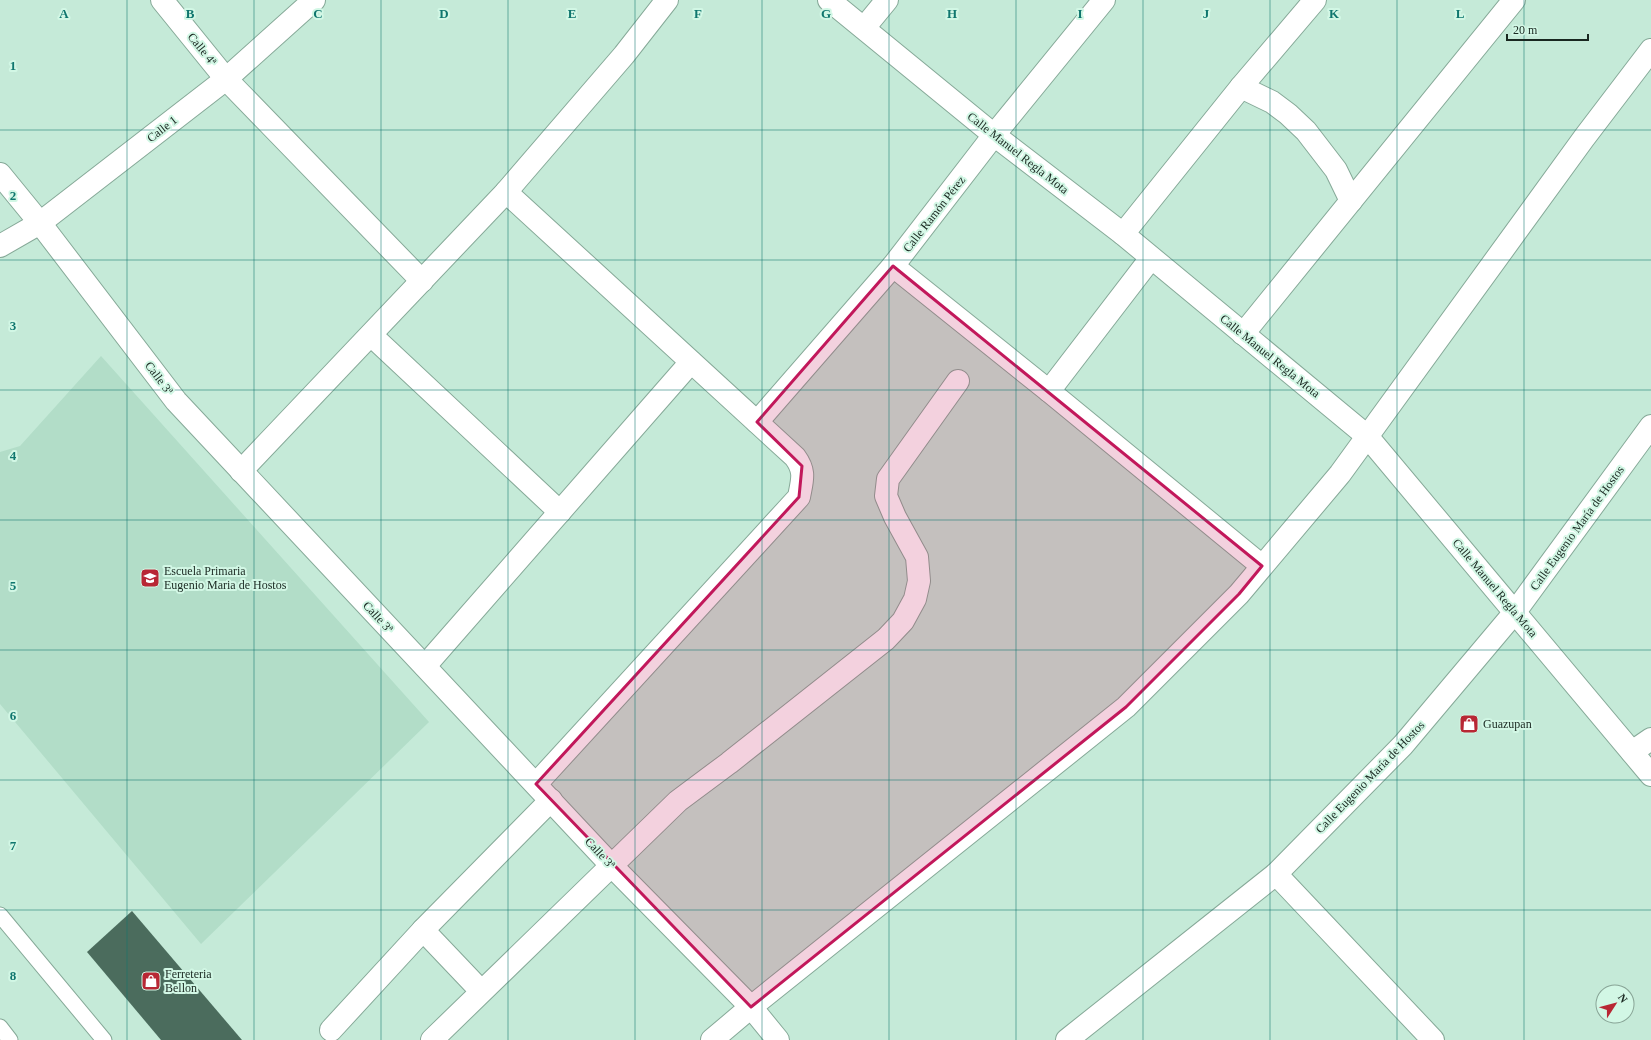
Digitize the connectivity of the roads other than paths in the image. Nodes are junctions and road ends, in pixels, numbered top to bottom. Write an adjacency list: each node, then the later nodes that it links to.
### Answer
1 (162, 0): 11 (street, Calle 4ª)
2 (314, 0): 11 (street, Calle 1)
3 (667, 0): 15 (street)
4 (829, 0): 9 (street, Calle Manuel Regla Mota)
5 (887, 0): 9 (street)
6 (1104, 0): 13 (street, Calle Ramón Pérez)
7 (1315, 0): 12 (street)
8 (1514, 0): 16 (street)
9 (864, 28): 13 (street, Calle Manuel Regla Mota)
10 (1651, 50): 30 (street)
11 (226, 79): 17 (street, Calle 1); 22 (street, Calle 4ª)
12 (1240, 87): 16 (street); 18 (street)
13 (994, 135): 18 (street, Calle Manuel Regla Mota); 21 (street, Calle Ramón Pérez)
14 (0, 174): 17 (street, Calle 3ª)
15 (506, 192): 22 (street); 25 (street)
16 (1351, 201): 23 (street)
17 (40, 223): 19 (street, Calle 1); 31 (street, Calle 3ª)
18 (1123, 234): 20 (street, Calle Manuel Regla Mota)
19 (0, 246)
20 (1151, 258): 23 (street, Calle Manuel Regla Mota); 27 (street)
21 (893, 266): 27 (street); 28 (street, Calle Ramón Pérez)
22 (422, 281): 24 (street)
23 (1243, 334): 30 (street, Calle Manuel Regla Mota)
24 (371, 335): 31 (street); 32 (street)
25 (691, 362): 28 (street); 32 (street)
26 (958, 381): 41 (street)
27 (1049, 391): 33 (street)
28 (757, 422): 39 (street)
29 (1651, 426): 34 (street, Calle Eugenio María de Hostos)
30 (1367, 436): 33 (street); 34 (street, Calle Manuel Regla Mota)
31 (241, 471): 35 (street, Calle 3ª)
32 (560, 512): 35 (street)
33 (1262, 566): 46 (street)
34 (1515, 612): 37 (street, Calle Manuel Regla Mota); 42 (street, Calle Eugenio María de Hostos)
35 (425, 666): 39 (street, Calle 3ª)
36 (1651, 739): 37 (street)
37 (1632, 752): 38 (street, Calle Manuel Regla Mota)
38 (1651, 775)
39 (536, 784): 40 (street, Calle 3ª)
40 (551, 800): 41 (street, Calle 3ª); 44 (street)
41 (611, 864): 45 (street); 46 (street, Calle 3ª)
42 (1276, 874): 54 (street, Calle Eugenio María de Hostos); 55 (street)
43 (0, 916): 50 (lane)
44 (423, 930): 45 (street); 48 (street)
45 (481, 991): 51 (street)
46 (751, 1007): 52 (street); 53 (street, Calle 3ª)
47 (0, 1028): 49 (lane)
48 (331, 1030)
49 (10, 1040)
50 (104, 1040)
51 (432, 1040)
52 (712, 1040)
53 (778, 1040)
54 (1067, 1040)
55 (1433, 1040)

